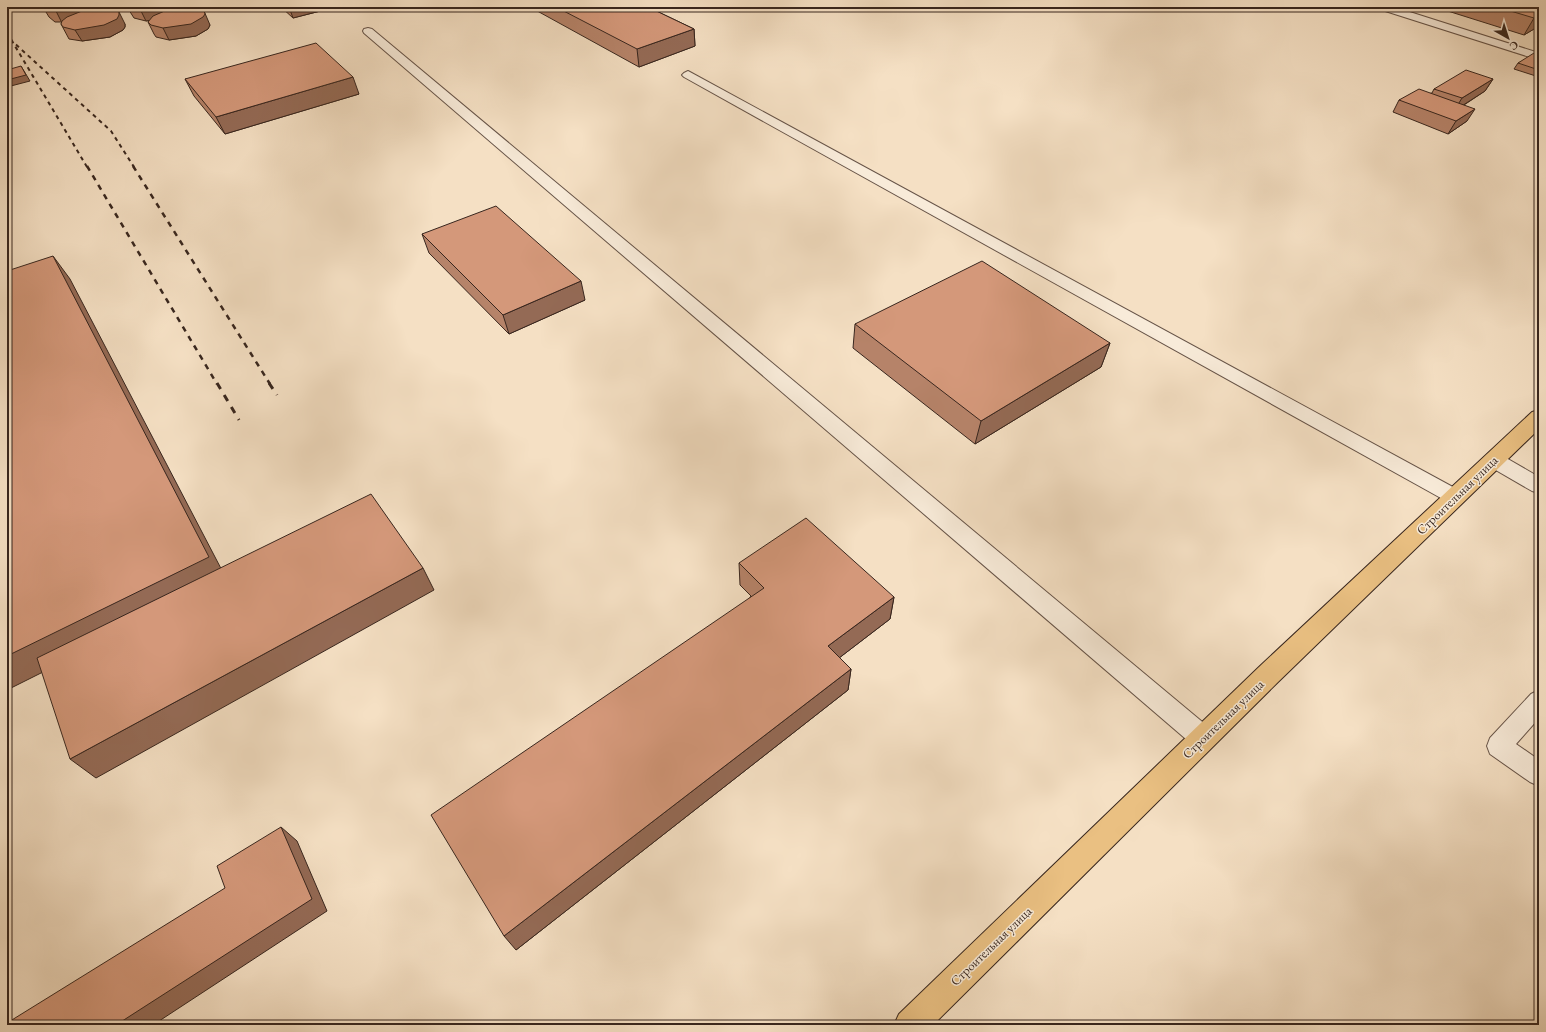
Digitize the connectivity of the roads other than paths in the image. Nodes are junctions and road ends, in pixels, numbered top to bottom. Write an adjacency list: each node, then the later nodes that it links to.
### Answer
1 (1383, 7): 3 (lane)
2 (368, 31): 10 (lane)
3 (1539, 57)
4 (688, 75): 8 (lane)
5 (1536, 424): 6 (main road, Строительная улица)
6 (1494, 460): 7 (lane); 8 (main road, Строительная улица)
7 (1539, 486)
8 (1455, 497): 10 (main road, Строительная улица)
9 (1539, 701): 11 (lane)
10 (1203, 738): 12 (main road, Строительная улица)
11 (1539, 774)
12 (910, 1025)

